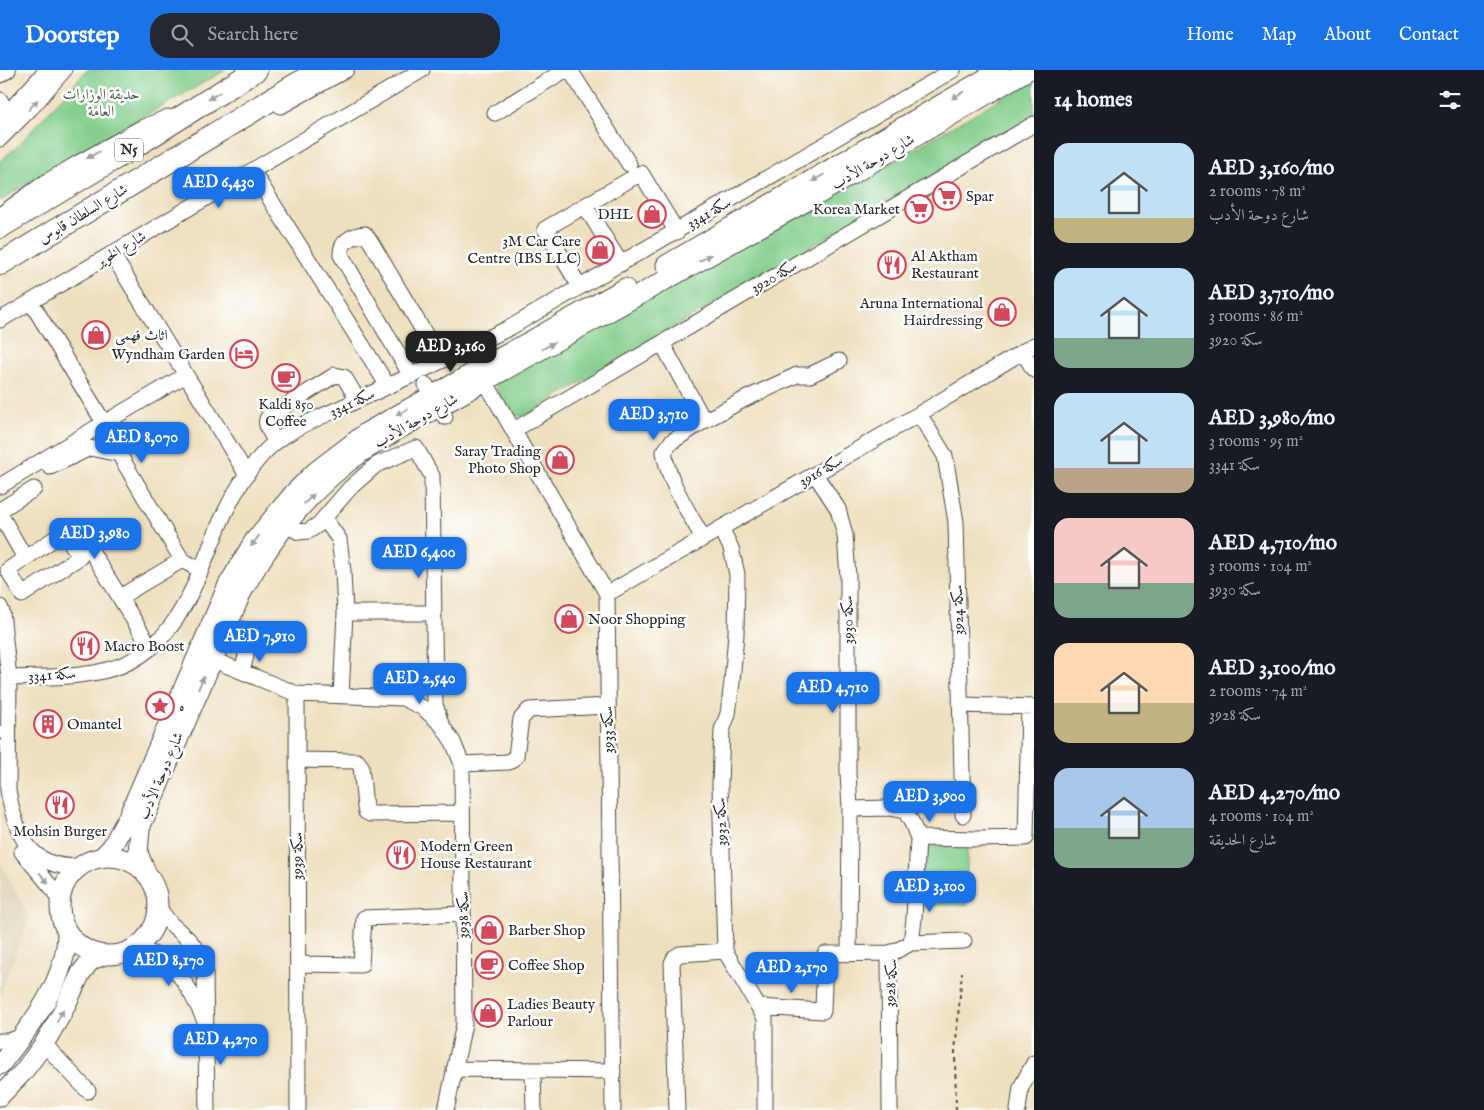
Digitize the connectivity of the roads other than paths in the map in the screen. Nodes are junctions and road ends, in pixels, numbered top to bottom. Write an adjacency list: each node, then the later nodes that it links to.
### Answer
1 (8, 70): 13 (street)
2 (47, 70): 16 (street)
3 (64, 70): 16 (street, one-way to 3)
4 (256, 70): 15 (highway, N5, one-way to 15)
5 (320, 70): 18 (highway, شارع السلطان قابوس / N5)
6 (346, 70): 18 (street)
7 (422, 70): 21 (street, شارع الخوير)
8 (565, 70): 14 (street)
9 (570, 70): 20 (street)
10 (953, 70): 25 (street, سكة 3341)
11 (1000, 70): 42 (main road, شارع دوحة الأدب, one-way to 42)
12 (1028, 70): 39 (main road, شارع دوحة الأدب, one-way to 12)
13 (0, 75)
14 (495, 113)
15 (185, 114): 23 (street, one-way to 23); 24 (highway, N5)
16 (5, 115): 19 (street)
17 (1034, 124): 32 (street, سكة 3920)
18 (208, 138): 27 (highway, شارع السلطان قابوس / N5)
19 (0, 139)
20 (629, 164)
21 (253, 172): 26 (street, شارع الخوير); 40 (street)
22 (585, 206): 25 (street); 28 (street); 29 (street)
23 (0, 215)
24 (0, 227)
25 (677, 232): 28 (street, سكة 3341)
26 (112, 254): 30 (street, شارع الخوير); 37 (street)
27 (0, 264)
28 (621, 264): 29 (street, سكة 3341)
29 (580, 287): 34 (street, سكة 3341)
30 (31, 302): 31 (street, شارع الخوير); 45 (street)
31 (0, 320)
32 (662, 343): 44 (street); 46 (street, سكة 3920)
33 (1028, 349): 36 (street); 43 (street, سكة 3916)
34 (441, 361): 38 (street, سكة 3341); 38 (street)
35 (839, 361): 44 (street)
36 (1034, 370)
37 (186, 375): 45 (street); 50 (street)
38 (411, 376): 40 (street, سكة 3341)
39 (485, 382): 42 (main road, شارع دوحة الأدب); 46 (street, سكة 3933)
40 (388, 386): 41 (street, سكة 3341)
41 (358, 400): 47 (street, سكة 3341); 47 (street)
42 (436, 401): 56 (main road, شارع دوحة الأدب, one-way to 42); 88 (main road, شارع دوحة الأدب, one-way to 88)
43 (919, 414): 49 (street, سكة 3916); 77 (street, سكة 3924)
44 (704, 422): 58 (street)
45 (104, 423): 51 (street)
46 (514, 430): 63 (street, سكة 3933)
47 (276, 442): 50 (street, سكة 3341)
48 (50, 467): 61 (street)
49 (816, 474): 57 (street, سكة 3916); 84 (street, سكة 3930)
50 (247, 476): 62 (street, سكة 3341)
51 (0, 486)
52 (34, 489): 53 (street)
53 (0, 510)
54 (0, 514): 60 (street)
55 (324, 518): 56 (street); 66 (street, سكة 3938); 67 (street)
56 (285, 524): 70 (main road, شارع دوحة الأدب)
57 (721, 528): 58 (street, سكة 3916); 98 (street, سكة 3932)
58 (703, 538): 63 (street, سكة 3916)
59 (90, 549): 64 (street)
60 (25, 558): 60 (street)
61 (182, 560): 62 (street); 64 (street)
62 (200, 570): 69 (street, سكة 3341)
63 (607, 594): 78 (street, سكة 3933)
64 (120, 597): 69 (street)
65 (0, 607): 72 (street)
66 (434, 613): 67 (street); 73 (street, سكة 3938)
67 (345, 614): 75 (street)
68 (242, 629): 71 (street)
69 (151, 648): 72 (street, سكة 3341)
70 (211, 660): 71 (street); 90 (main road, شارع دوحة الأدب, one-way to 70)
71 (242, 671): 74 (street)
72 (9, 678): 83 (street)
73 (435, 682): 76 (street, سكة 3938); 80 (street, سكة 3938)
74 (297, 694): 75 (street, سكة 3938); 81 (street, سكة 3939)
75 (341, 696): 76 (street, سكة 3938)
76 (403, 698): 80 (street, سكة 3938)
77 (960, 705): 79 (street); 86 (street, سكة 3924)
78 (608, 706): 82 (street); 112 (street, سكة 3933)
79 (1032, 707): 87 (street)
80 (441, 724): 82 (street, سكة 3938)
81 (297, 760): 85 (street); 102 (street, سكة 3939)
82 (462, 764): 85 (street, سكة 3938)
83 (11, 806): 89 (street); 91 (street, one-way to 91)
84 (850, 809): 87 (street); 100 (street, سكة 3930)
85 (462, 813): 93 (street, سكة 3938)
86 (963, 815)
87 (918, 838): 96 (street, سكة 3928)
88 (101, 858): 89 (main road); 90 (main road)
89 (81, 866): 91 (main road)
90 (147, 875): 92 (main road)
91 (60, 902): 94 (main road)
92 (158, 908): 97 (main road); 104 (street)
93 (463, 914): 102 (street); 110 (street, سكة 3938)
94 (67, 931): 101 (main road); 105 (main road)
95 (964, 941): 96 (street)
96 (911, 943): 99 (street, سكة 3928)
97 (128, 951): 101 (main road); 104 (street)
98 (725, 951): 103 (street); 121 (street)
99 (889, 953): 100 (street); 123 (street, سكة 3928)
100 (848, 954): 103 (street)
101 (105, 955): 107 (main road, one-way to 101)
102 (298, 964): 117 (street, سكة 3939)
103 (759, 1007): 122 (street)
104 (206, 1023): 116 (street)
105 (22, 1037): 106 (street); 109 (main road)
106 (0, 1041)
107 (44, 1044): 113 (street); 114 (main road)
108 (1034, 1063): 115 (street)
109 (0, 1065)
110 (454, 1069): 111 (street); 118 (street, سكة 3938)
111 (533, 1070): 112 (street); 119 (street)
112 (613, 1071): 120 (street, سكة 3933)
113 (88, 1091)
114 (0, 1096)
115 (1024, 1102)
116 (207, 1110)
117 (298, 1110)
118 (446, 1110)
119 (534, 1110)
120 (613, 1110)
121 (677, 1110)
122 (766, 1110)
123 (890, 1110)

